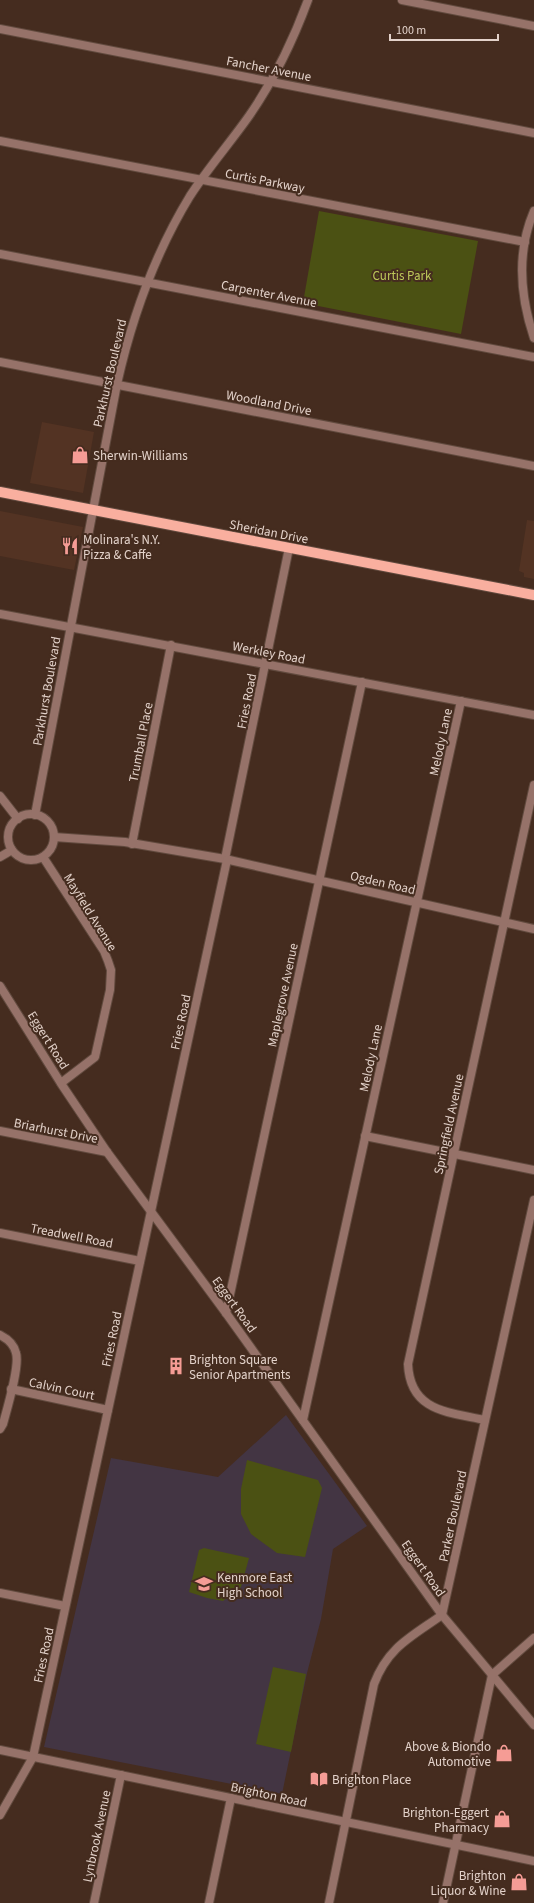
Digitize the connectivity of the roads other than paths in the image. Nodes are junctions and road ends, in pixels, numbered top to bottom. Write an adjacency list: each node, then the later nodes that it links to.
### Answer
1 (308, 0): 5 (street, Parkhurst Boulevard)
2 (402, 0): 3 (street)
3 (534, 26)
4 (0, 29): 5 (street, Fancher Avenue)
5 (271, 81): 6 (street, Fancher Avenue); 8 (street, Parkhurst Boulevard)
6 (534, 133)
7 (0, 141): 8 (street, Curtis Parkway)
8 (201, 180): 10 (street, Curtis Parkway); 12 (street, Parkhurst Boulevard)
9 (534, 211): 10 (street)
10 (525, 242): 13 (street)
11 (0, 254): 12 (street, Carpenter Avenue)
12 (146, 282): 14 (street, Carpenter Avenue); 16 (street, Parkhurst Boulevard)
13 (534, 338)
14 (534, 357)
15 (0, 362): 16 (street, Woodland Drive)
16 (117, 384): 17 (street, Woodland Drive); 19 (street, Parkhurst Boulevard)
17 (534, 466)
18 (0, 492): 19 (main road, Sheridan Drive)
19 (94, 510): 20 (main road, Sheridan Drive); 23 (street, Parkhurst Boulevard)
20 (289, 548): 21 (main road, Sheridan Drive); 25 (street, Fries Road)
21 (534, 595)
22 (0, 614): 23 (street, Werkley Road)
23 (70, 626): 24 (street, Werkley Road); 31 (street, Parkhurst Boulevard)
24 (171, 645): 25 (street, Werkley Road); 34 (street, Trumball Place)
25 (266, 664): 26 (street, Werkley Road); 38 (street, Fries Road)
26 (362, 682): 27 (street, Werkley Road); 39 (street, Maplegrove Avenue)
27 (461, 701): 28 (street, Werkley Road); 40 (street, Melody Lane)
28 (534, 715)
29 (534, 785): 41 (street, Springfield Avenue)
30 (0, 796): 32 (street)
31 (36, 815): 32 (street); 33 (street)
32 (18, 819): 35 (street)
33 (54, 837): 34 (street, Ogden Road); 37 (street)
34 (132, 844): 38 (street, Ogden Road)
35 (12, 850): 36 (street); 37 (street)
36 (0, 857)
37 (43, 857): 44 (street, Mayfield Avenue)
38 (226, 859): 39 (street, Ogden Road); 51 (street, Fries Road)
39 (319, 880): 40 (street, Ogden Road); 54 (street, Maplegrove Avenue)
40 (417, 902): 41 (street, Ogden Road); 46 (street, Melody Lane)
41 (504, 922): 42 (street, Ogden Road); 48 (street, Springfield Avenue)
42 (534, 929)
43 (0, 986): 44 (street, Eggert Road)
44 (61, 1083): 47 (street, Eggert Road)
45 (0, 1131): 47 (street, Briarhurst Drive)
46 (365, 1136): 48 (street); 58 (street, Melody Lane)
47 (107, 1152): 51 (street, Eggert Road)
48 (454, 1154): 49 (street); 59 (street, Springfield Avenue)
49 (534, 1170)
50 (534, 1200): 59 (street, Parker Boulevard)
51 (151, 1211): 53 (street, Fries Road); 54 (street, Eggert Road)
52 (0, 1233): 53 (street, Treadwell Road)
53 (140, 1261): 57 (street, Fries Road)
54 (226, 1313): 58 (street, Eggert Road)
55 (0, 1335): 56 (street)
56 (11, 1389): 57 (street, Calvin Court); 60 (street)
57 (108, 1410): 62 (street, Fries Road)
58 (304, 1420): 63 (street, Eggert Road)
59 (485, 1420): 63 (street, Parker Boulevard)
60 (0, 1429)
61 (0, 1593): 62 (street)
62 (65, 1606): 68 (street, Fries Road)
63 (442, 1615): 65 (street, Eggert Road); 72 (street)
64 (534, 1638): 65 (street)
65 (492, 1675): 66 (street, Eggert Road); 73 (street)
66 (534, 1725)
67 (0, 1750): 68 (street, Brighton Road)
68 (33, 1757): 69 (street, Brighton Road); 71 (street, Fries Road)
69 (121, 1775): 70 (street, Brighton Road); 75 (street, Lynbrook Avenue)
70 (231, 1798): 72 (street, Brighton Road); 76 (street)
71 (0, 1816)
72 (346, 1823): 73 (street, Brighton Road); 77 (street)
73 (455, 1845): 74 (street, Brighton Road); 78 (street)
74 (534, 1861)
75 (94, 1903)
76 (209, 1903)
77 (329, 1903)
78 (443, 1903)

